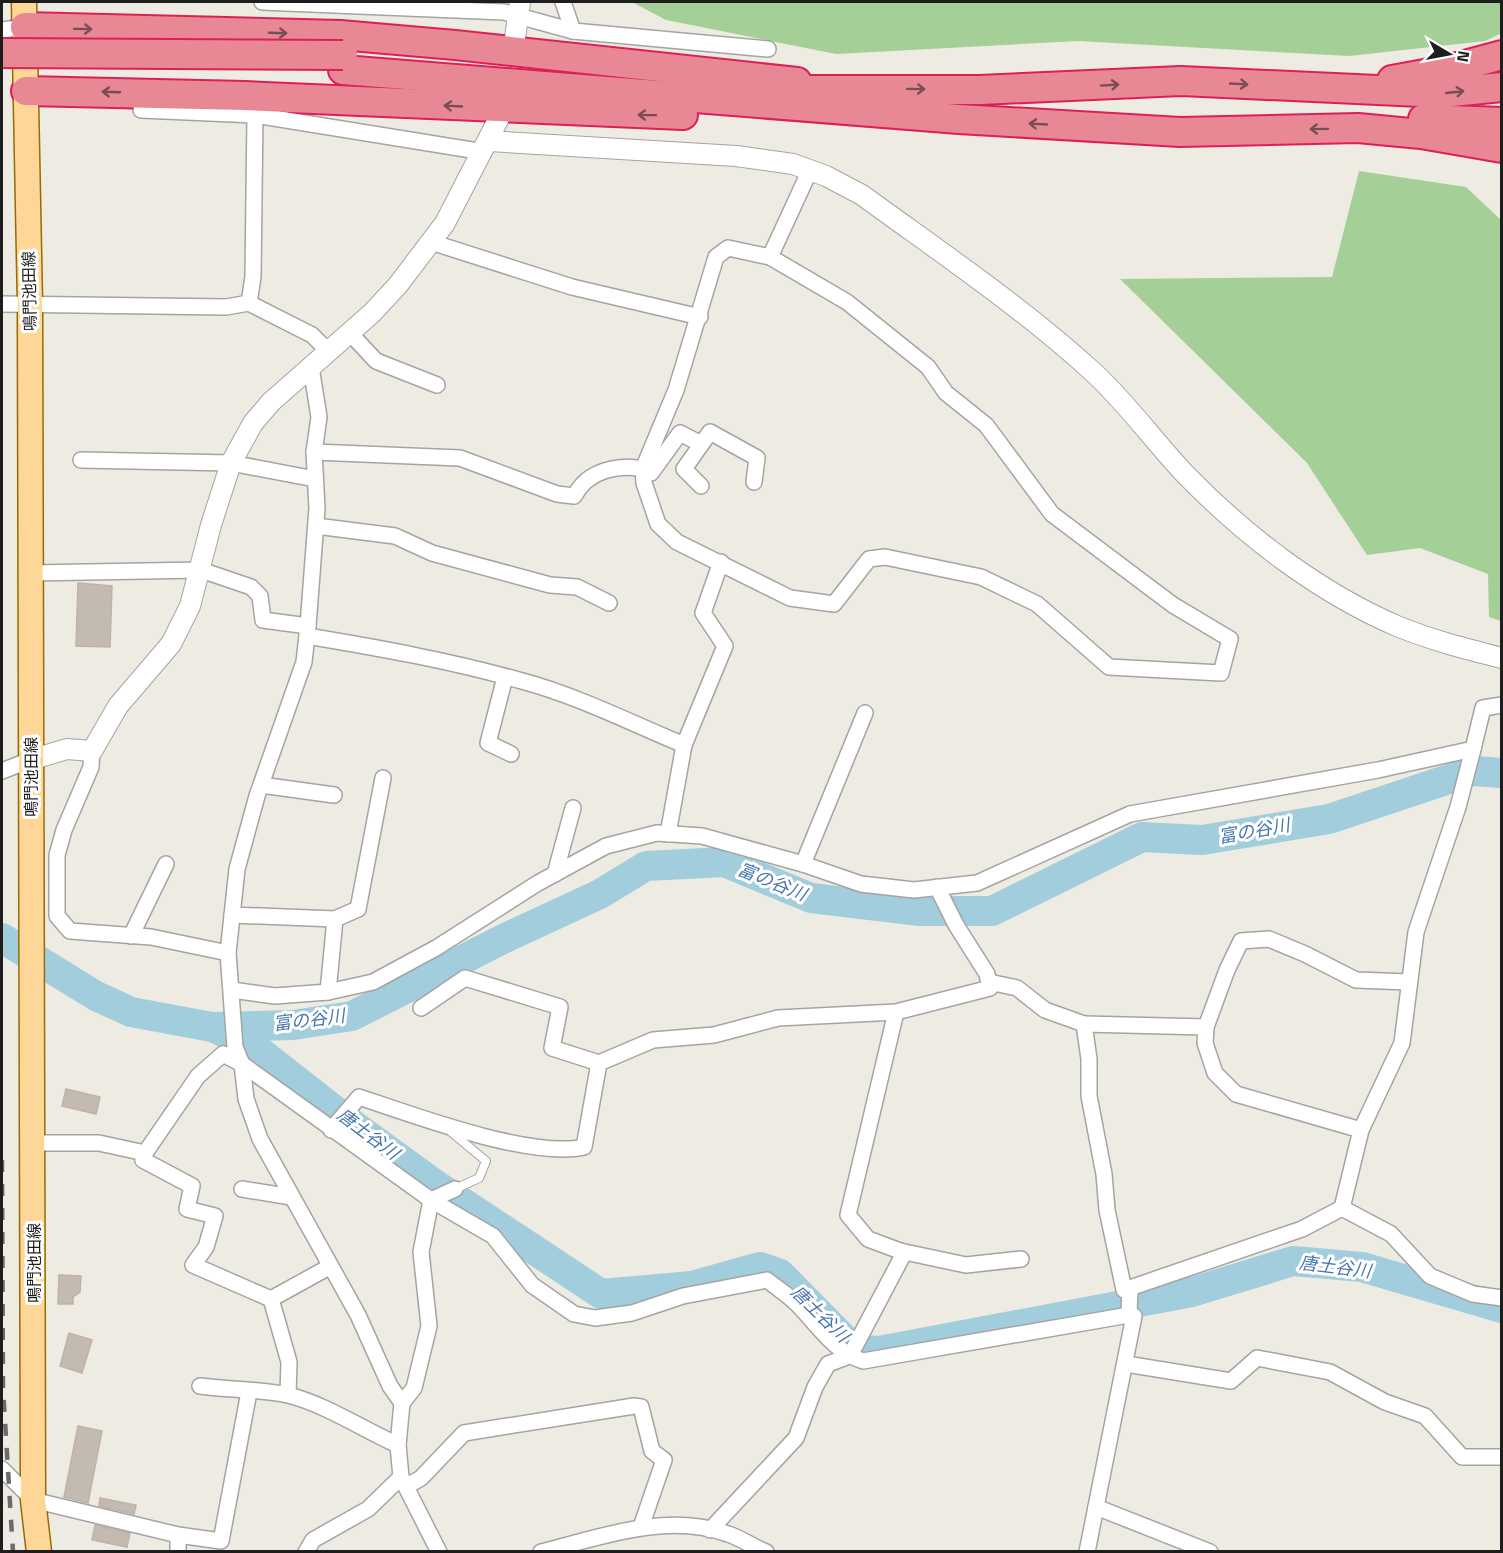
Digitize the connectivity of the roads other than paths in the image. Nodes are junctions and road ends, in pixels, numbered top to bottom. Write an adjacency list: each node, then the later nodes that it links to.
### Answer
1 (262, 2): 3 (street)
2 (563, 2): 5 (street)
3 (520, 9): 5 (street); 6 (street)
4 (17, 20): 14 (highway, one-way to 14); 15 (main road, 鳴門池田線)
5 (573, 31): 7 (street)
6 (515, 38)
7 (768, 49)
8 (2, 53): 10 (highway, bridge)
9 (1502, 56): 12 (highway)
10 (343, 63): 11 (highway); 14 (highway); 17 (highway)
11 (2, 69)
12 (1348, 87): 13 (highway, one-way to 13); 14 (highway, one-way to 12)
13 (1502, 87)
14 (857, 88)
15 (26, 91): 17 (highway, one-way to 15); 29 (main road, 鳴門池田線)
16 (141, 110): 18 (street)
17 (874, 114): 21 (highway, one-way to 17)
18 (255, 115): 22 (street); 27 (street)
19 (499, 118): 22 (street)
20 (1502, 122): 21 (highway)
21 (1358, 128): 23 (highway)
22 (487, 146): 24 (street); 25 (street)
23 (1502, 148)
24 (810, 170): 26 (street); 49 (street)
25 (431, 242): 30 (street); 31 (street)
26 (770, 257): 30 (street); 44 (street)
27 (249, 303): 29 (street); 32 (street)
28 (2, 304): 29 (street)
29 (30, 305): 46 (main road, 鳴門池田線)
30 (700, 317): 39 (street)
31 (349, 332): 32 (street); 34 (street)
32 (328, 351): 33 (street)
33 (311, 367): 36 (street); 38 (street)
34 (437, 385)
35 (701, 444): 39 (street); 41 (street); 42 (street)
36 (314, 452): 39 (street); 40 (street)
37 (81, 460): 38 (street)
38 (231, 463): 40 (street); 45 (street)
39 (643, 469): 44 (street)
40 (315, 479): 43 (street)
41 (754, 482)
42 (701, 486)
43 (316, 526): 47 (street); 48 (street)
44 (721, 562): 53 (street)
45 (201, 570): 46 (street); 48 (street); 55 (street)
46 (30, 573): 57 (main road, 鳴門池田線)
47 (609, 603)
48 (308, 631): 50 (street); 60 (street)
49 (1502, 658)
50 (505, 677): 53 (street); 56 (street)
51 (1502, 705): 54 (street)
52 (865, 713): 65 (street)
53 (684, 745): 63 (street)
54 (1472, 750): 67 (street); 73 (street)
55 (92, 751): 57 (street); 70 (street)
56 (511, 754)
57 (30, 760): 58 (street); 85 (main road, 鳴門池田線)
58 (2, 771)
59 (383, 778): 69 (street)
60 (261, 785): 61 (street); 68 (street)
61 (334, 795)
62 (573, 808): 66 (street)
63 (668, 834): 65 (street); 66 (street)
64 (166, 864): 70 (street)
65 (803, 864): 67 (street)
66 (555, 874): 75 (street)
67 (938, 888): 72 (street)
68 (232, 915): 69 (street); 71 (street)
69 (335, 919): 75 (street)
70 (131, 936): 71 (street)
71 (228, 953): 74 (street)
72 (989, 982): 77 (street); 78 (street)
73 (1409, 982): 79 (street); 84 (street)
74 (232, 993): 75 (street); 81 (street)
75 (328, 993)
76 (421, 1008): 80 (street)
77 (896, 1012): 80 (street); 92 (street)
78 (1084, 1024): 79 (street); 97 (street)
79 (1206, 1027): 84 (street)
80 (599, 1063): 82 (street)
81 (242, 1064): 83 (street); 86 (street); 89 (street)
82 (443, 1125): 83 (street); 88 (lane)
83 (332, 1128): 90 (street)
84 (1361, 1130): 91 (street)
85 (34, 1143): 86 (street); 108 (main road, 鳴門池田線)
86 (145, 1153): 96 (street)
87 (242, 1189): 89 (street)
88 (455, 1189): 90 (street)
89 (291, 1197): 94 (street)
90 (435, 1198): 98 (street); 103 (street)
91 (1342, 1208): 95 (street); 97 (street)
92 (900, 1251): 93 (street); 98 (street)
93 (1021, 1259)
94 (329, 1267): 96 (street); 103 (street)
95 (1502, 1298)
96 (272, 1299): 102 (street)
97 (1130, 1301): 98 (street); 99 (street)
98 (854, 1348): 111 (street)
99 (1126, 1364): 105 (street); 109 (street)
100 (200, 1386): 101 (street)
101 (249, 1392): 102 (street); 112 (street)
102 (288, 1395): 104 (street)
103 (402, 1403): 104 (street)
104 (398, 1445): 107 (street)
105 (1502, 1457)
106 (2, 1469): 108 (street)
107 (404, 1482): 110 (street); 116 (street); 117 (street)
108 (33, 1500): 112 (street); 114 (main road, 鳴門池田線)
109 (1096, 1508): 121 (street); 122 (street)
110 (641, 1527): 111 (street); 113 (street)
111 (710, 1530): 120 (street)
112 (178, 1535): 115 (street)
113 (608, 1536): 118 (street); 119 (street)
114 (39, 1551)
115 (178, 1551)
116 (306, 1551)
117 (439, 1551)
118 (541, 1551)
119 (605, 1551)
120 (766, 1551)
121 (1087, 1551)
122 (1210, 1551)

